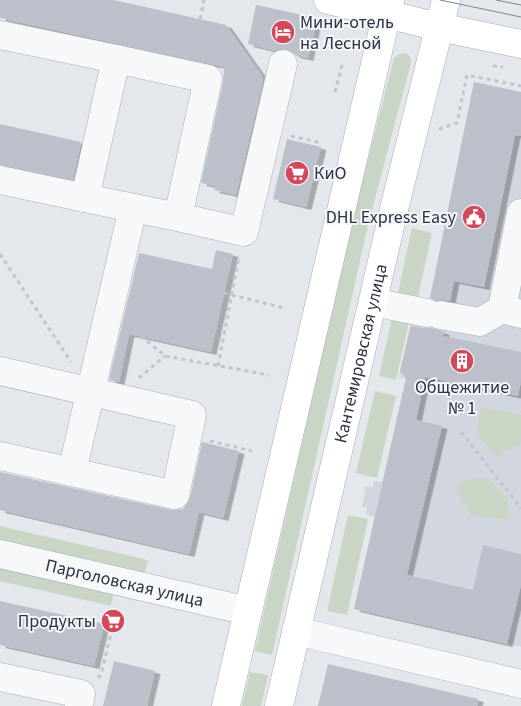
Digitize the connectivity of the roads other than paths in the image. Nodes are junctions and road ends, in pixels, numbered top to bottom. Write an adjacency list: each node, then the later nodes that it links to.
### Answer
1 (328, 0): 3 (main road)
2 (446, 0): 4 (main road, Кантемировская улица)
3 (388, 7): 4 (main road); 21 (main road)
4 (439, 27): 6 (main road); 14 (main road, Кантемировская улица)
5 (0, 35): 7 (street)
6 (521, 44)
7 (116, 59): 10 (street); 13 (street)
8 (283, 64): 13 (street)
9 (0, 180): 10 (street)
10 (85, 198): 11 (street)
11 (132, 208): 13 (street); 17 (street)
12 (521, 213): 15 (street)
13 (178, 217)
14 (373, 302): 15 (street); 22 (main road, Кантемировская улица)
15 (512, 311)
16 (0, 371): 17 (street)
17 (91, 392): 19 (street); 19 (street)
18 (0, 456): 19 (street)
19 (72, 472)
20 (0, 554): 21 (street, Парголовская улица)
21 (248, 611): 26 (main road)
22 (296, 631): 24 (street); 27 (main road, Кантемировская улица)
23 (0, 677): 25 (street)
24 (521, 684)
25 (80, 700)
26 (226, 706)
27 (279, 706)

